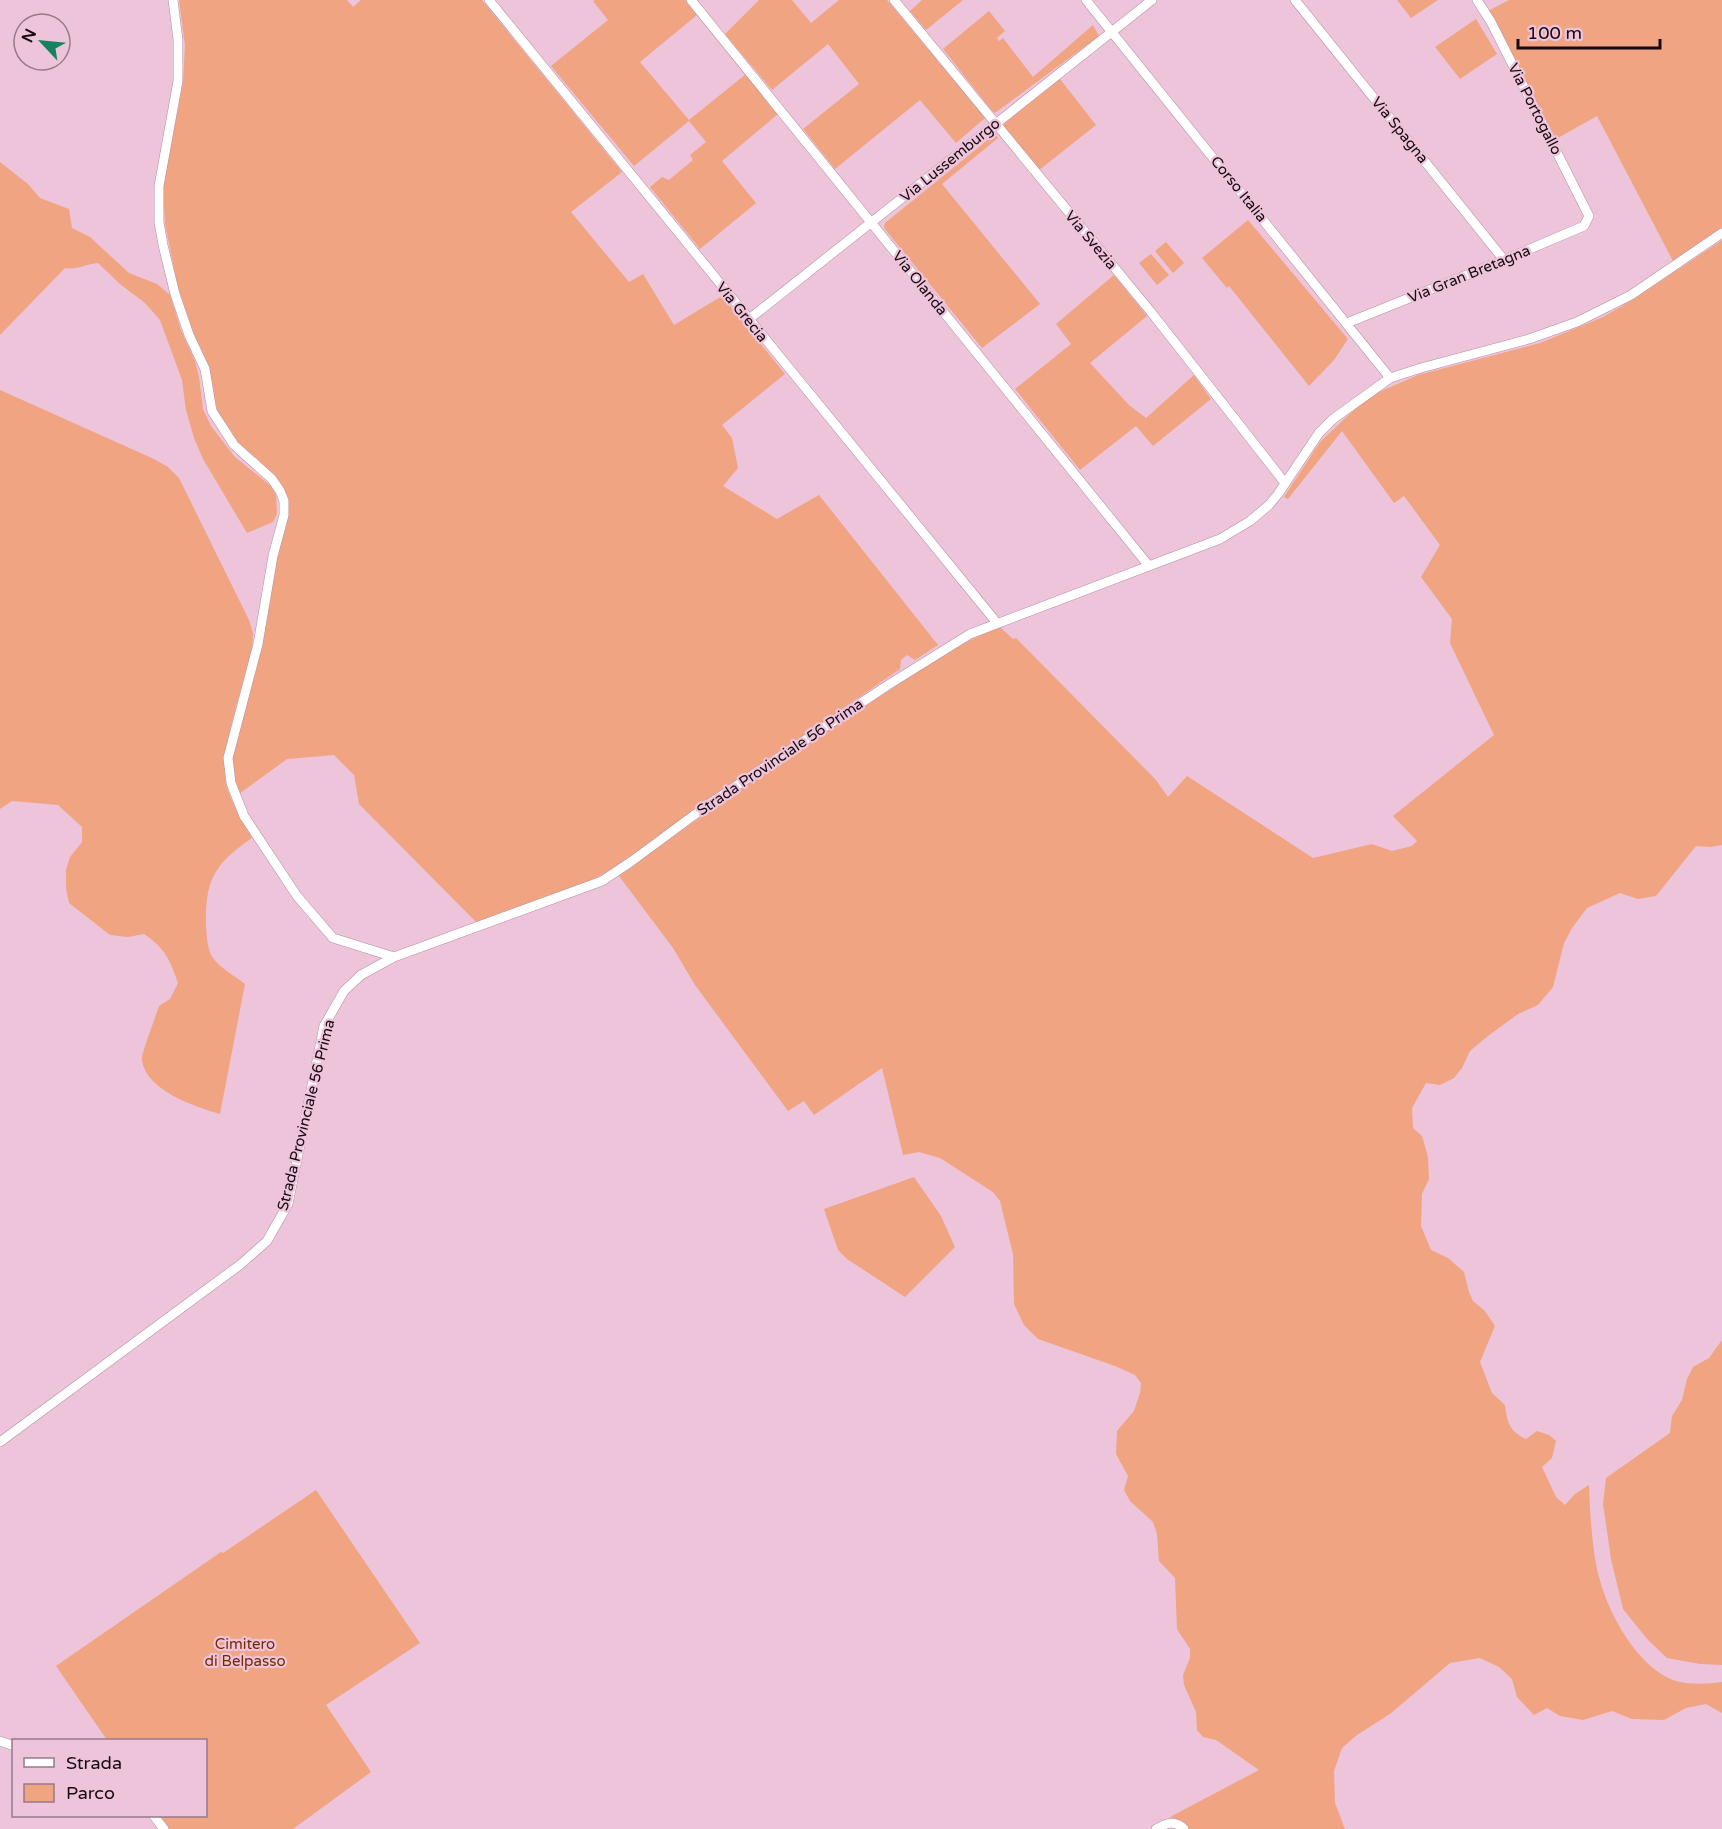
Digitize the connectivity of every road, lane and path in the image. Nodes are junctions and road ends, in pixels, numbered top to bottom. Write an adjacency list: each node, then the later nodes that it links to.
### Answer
1 (173, 0): 21 (street)
2 (489, 0): 15 (street, Via Grecia)
3 (691, 0): 12 (street, Via Olanda)
4 (894, 0): 10 (street, Via Svezia)
5 (1086, 0): 9 (street, Corso Italia)
6 (1152, 0): 9 (street, Via Lussemburgo)
7 (1295, 0): 14 (street, Via Spagna)
8 (1477, 0): 11 (street, Via Portogallo)
9 (1112, 31): 10 (street, Via Lussemburgo); 16 (street, Corso Italia)
10 (994, 124): 12 (street, Via Lussemburgo); 18 (street, Via Svezia)
11 (1588, 220): 14 (street, Via Gran Bretagna)
12 (872, 223): 15 (street, Via Lussemburgo); 19 (street, Via Olanda)
13 (1722, 233): 17 (street, Strada Provinciale 56 Prima)
14 (1504, 260): 16 (street, Via Gran Bretagna)
15 (748, 320): 20 (street, Via Grecia)
16 (1347, 323): 17 (street, Corso Italia)
17 (1390, 378): 18 (street, Strada Provinciale 56 Prima)
18 (1286, 483): 19 (street, Strada Provinciale 56 Prima)
19 (1149, 566): 20 (street, Strada Provinciale 56 Prima)
20 (997, 622): 21 (street, Strada Provinciale 56 Prima)
21 (394, 957): 22 (street, Strada Provinciale 56 Prima)
22 (0, 1442)
23 (1156, 1829): 24 (street)
24 (1184, 1829)

